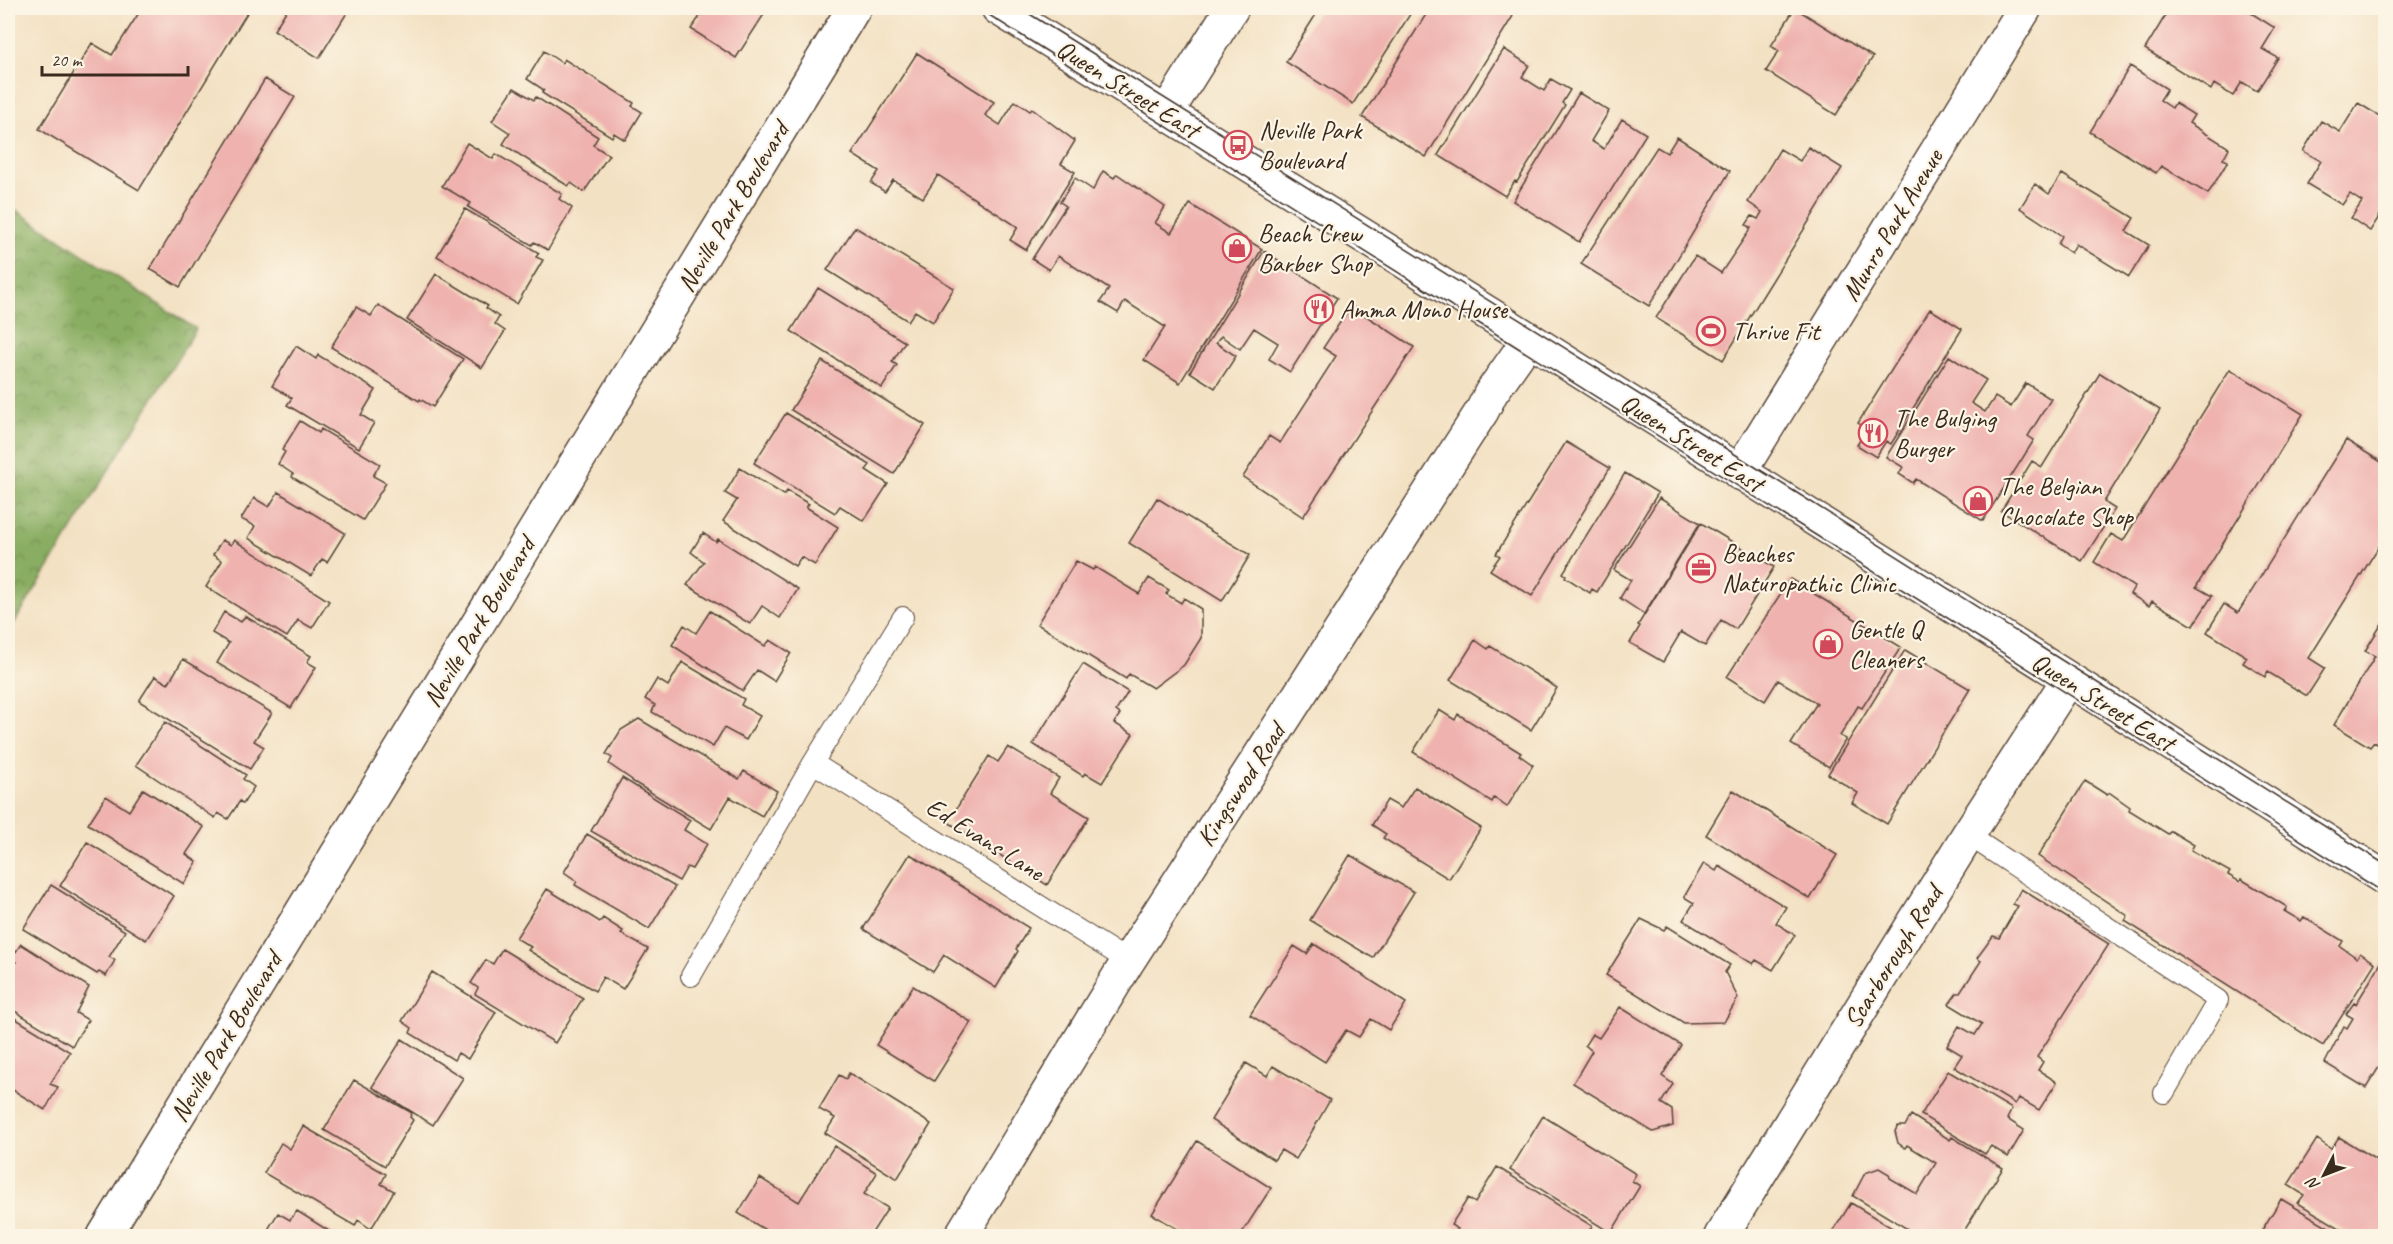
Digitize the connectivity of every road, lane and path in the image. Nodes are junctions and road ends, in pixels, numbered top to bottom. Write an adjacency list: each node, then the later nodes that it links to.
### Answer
1 (854, 8): 16 (street, Neville Park Boulevard)
2 (998, 8): 5 (street, Queen Street East)
3 (1232, 8): 5 (street)
4 (2025, 8): 7 (street, Munro Park Avenue)
5 (1167, 112): 6 (street, Queen Street East)
6 (1529, 339): 7 (street, Queen Street East); 13 (street, Kingswood Road)
7 (1739, 473): 9 (street, Queen Street East)
8 (903, 617): 10 (lane)
9 (2068, 680): 11 (street, Scarborough Road); 12 (street, Queen Street East)
10 (813, 763): 13 (lane, Ed Evans Lane); 14 (lane)
11 (1968, 836): 15 (lane); 18 (street, Scarborough Road)
12 (2385, 879)
13 (1128, 961): 17 (street, Kingswood Road)
14 (691, 976)
15 (2164, 1094)
16 (104, 1236)
17 (961, 1236)
18 (1721, 1236)

